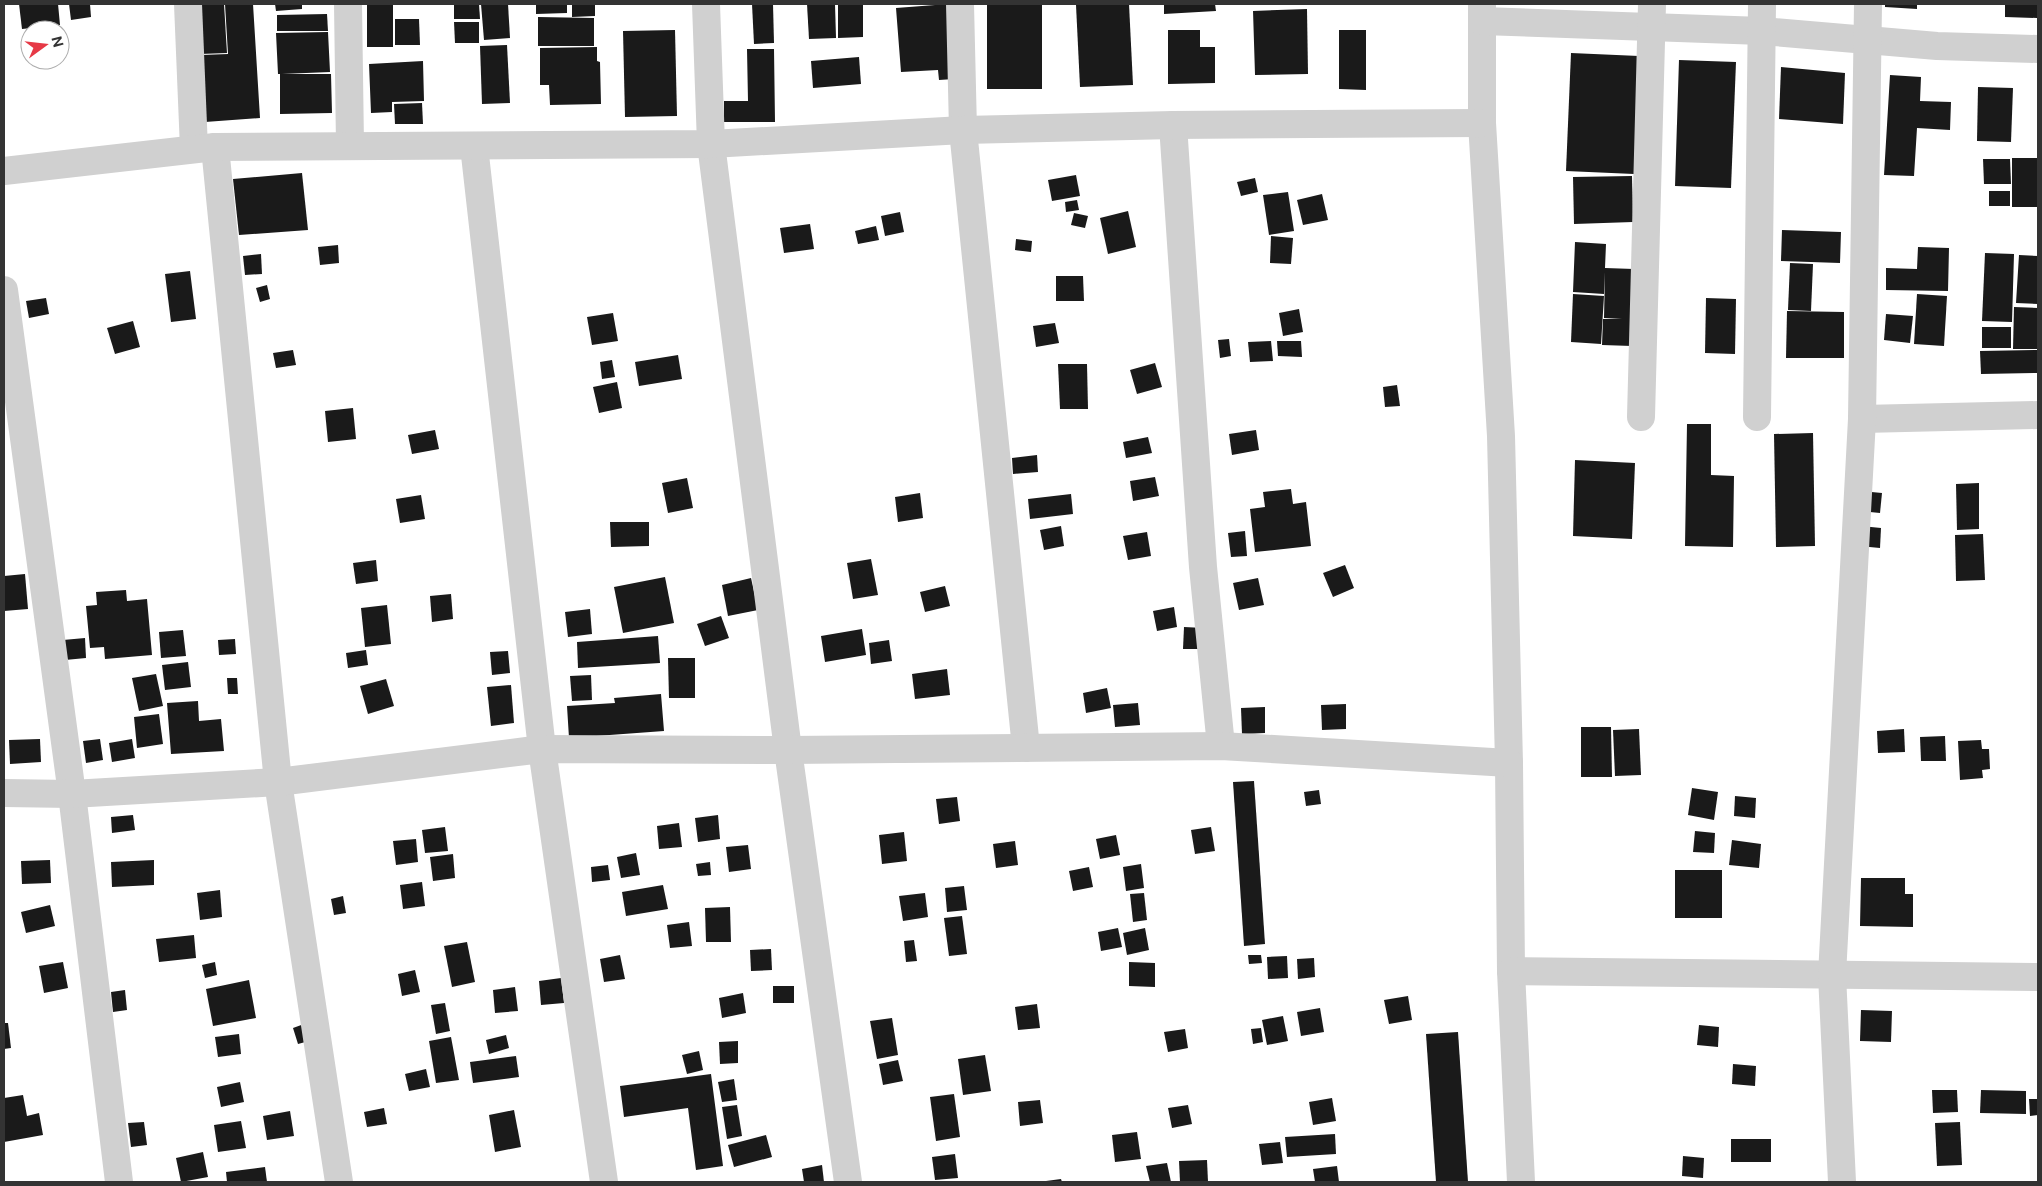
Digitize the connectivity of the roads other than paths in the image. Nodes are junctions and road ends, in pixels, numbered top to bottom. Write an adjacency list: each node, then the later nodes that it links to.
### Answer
1 (188, 4): 18 (street)
2 (348, 4): 16 (street)
3 (706, 4): 15 (street)
4 (960, 4): 14 (street)
5 (1762, 4): 9 (street)
6 (1868, 4): 10 (street)
7 (1482, 12): 8 (street); 12 (street)
8 (1651, 15): 9 (street); 22 (street)
9 (1762, 31): 10 (street); 23 (street)
10 (1867, 40): 11 (street); 24 (street)
11 (2038, 49)
12 (1482, 123): 13 (street); 29 (street)
13 (1173, 125): 14 (street); 25 (street)
14 (963, 130): 15 (street); 26 (street)
15 (712, 144): 17 (street); 28 (street)
16 (350, 145): 17 (street); 18 (street)
17 (474, 146): 27 (street)
18 (205, 148): 19 (street); 30 (street)
19 (4, 171)
20 (4, 290): 32 (street)
21 (2038, 415): 24 (street)
22 (1641, 417)
23 (1757, 417)
24 (1862, 418): 34 (street)
25 (1222, 746): 26 (street); 29 (street)
26 (1026, 748): 28 (street)
27 (542, 749): 28 (street); 30 (street); 38 (street)
28 (788, 750): 39 (street)
29 (1509, 763): 33 (street)
30 (278, 782): 32 (street); 37 (street)
31 (4, 793): 32 (street)
32 (72, 794): 36 (street)
33 (1511, 971): 34 (street); 40 (street)
34 (1832, 975): 35 (street); 41 (street)
35 (2038, 977)
36 (119, 1182)
37 (338, 1182)
38 (604, 1182)
39 (848, 1182)
40 (1521, 1182)
41 (1842, 1182)

